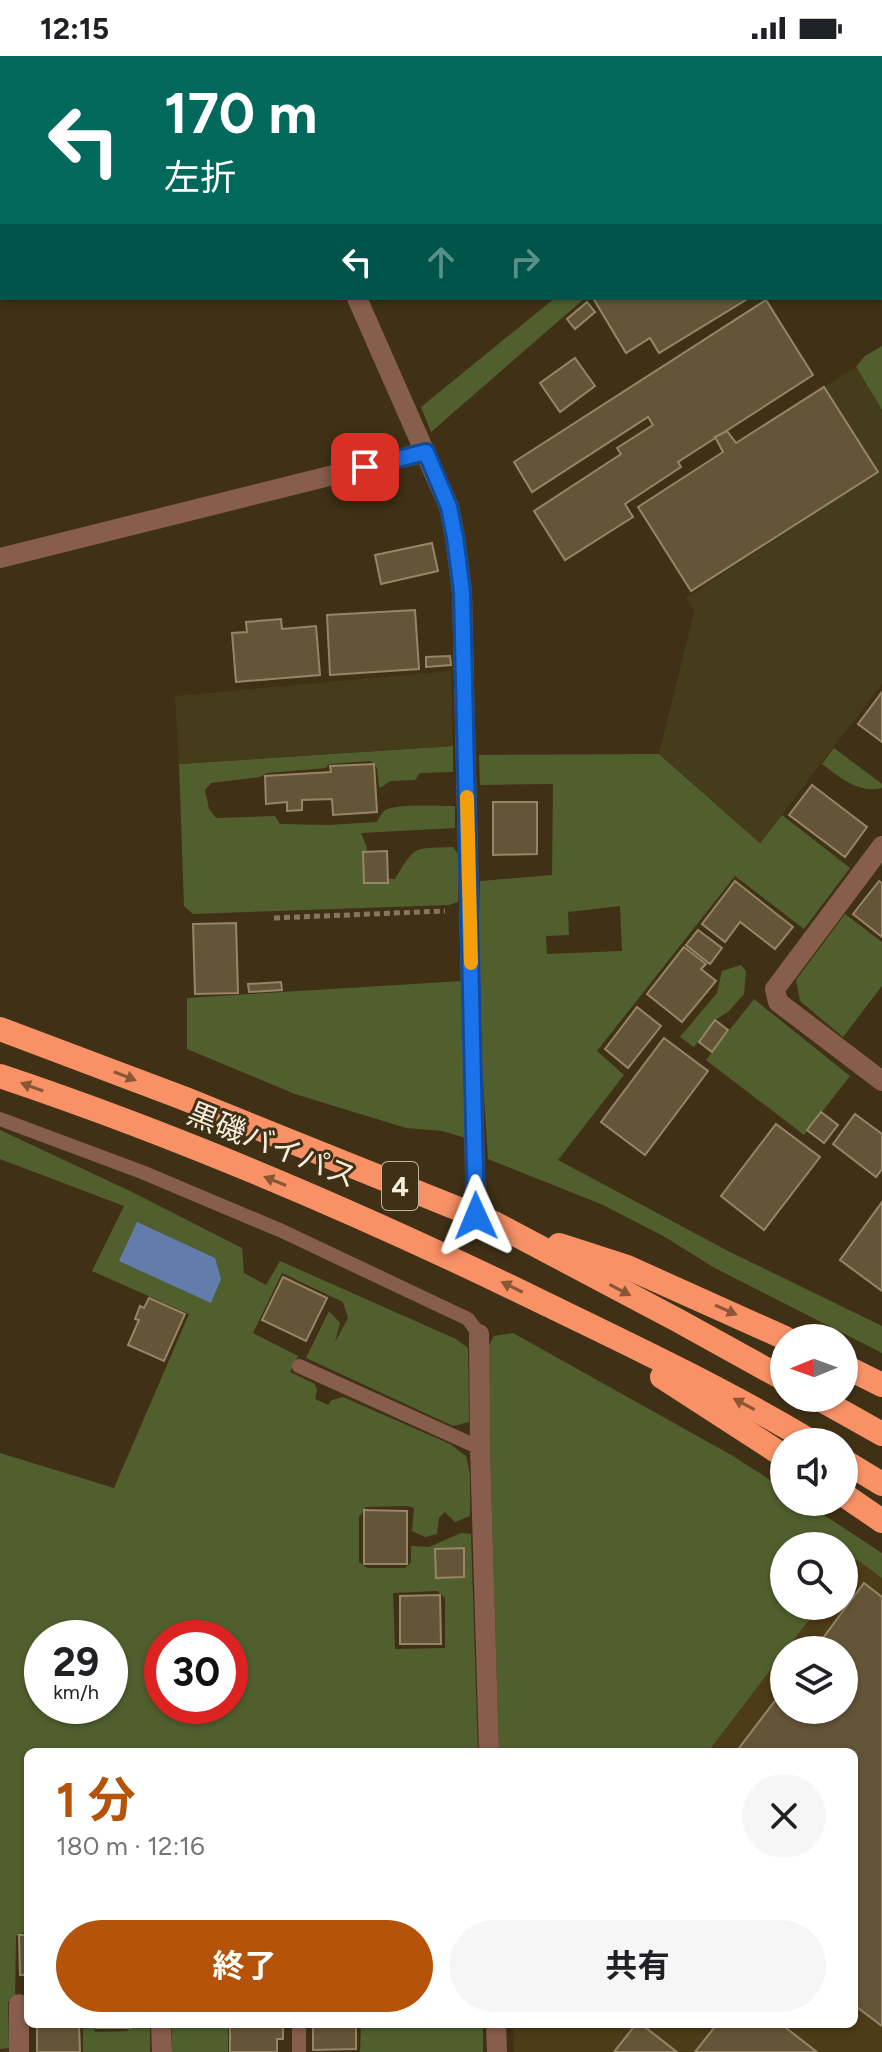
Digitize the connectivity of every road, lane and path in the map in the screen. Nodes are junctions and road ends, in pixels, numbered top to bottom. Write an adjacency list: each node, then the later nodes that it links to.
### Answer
1 (358, 300): 2 (street)
2 (426, 452): 3 (street); 5 (street)
3 (0, 558)
4 (882, 846): 9 (street)
5 (469, 911): 6 (path); 11 (street)
6 (274, 918)
7 (0, 1029): 11 (highway, 黒磯バイパス / 4, one-way to 11)
8 (0, 1076): 12 (highway, 黒磯バイパス / 4, one-way to 8)
9 (882, 1081)
10 (0, 1119): 14 (lane)
11 (486, 1220): 13 (highway, 4, one-way to 13); 16 (highway, 黒磯バイパス / 4, one-way to 16)
12 (546, 1304): 20 (highway, 黒磯バイパス / 4, one-way to 12); 22 (highway, 4)
13 (770, 1331)
14 (479, 1334): 23 (street)
15 (299, 1366): 23 (lane)
16 (770, 1371)
17 (858, 1373): 18 (highway)
18 (882, 1385)
19 (843, 1412): 21 (highway)
20 (786, 1428)
21 (882, 1434)
22 (770, 1447)
23 (480, 1448): 28 (street)
24 (858, 1469): 25 (highway)
25 (882, 1484)
26 (858, 1505): 27 (highway)
27 (882, 1521)
28 (489, 1748)
29 (19, 2004): 33 (street)
30 (161, 2028): 34 (street)
31 (299, 2028): 35 (lane)
32 (496, 2028): 36 (street)
33 (19, 2052)
34 (162, 2052)
35 (299, 2052)
36 (497, 2052)

